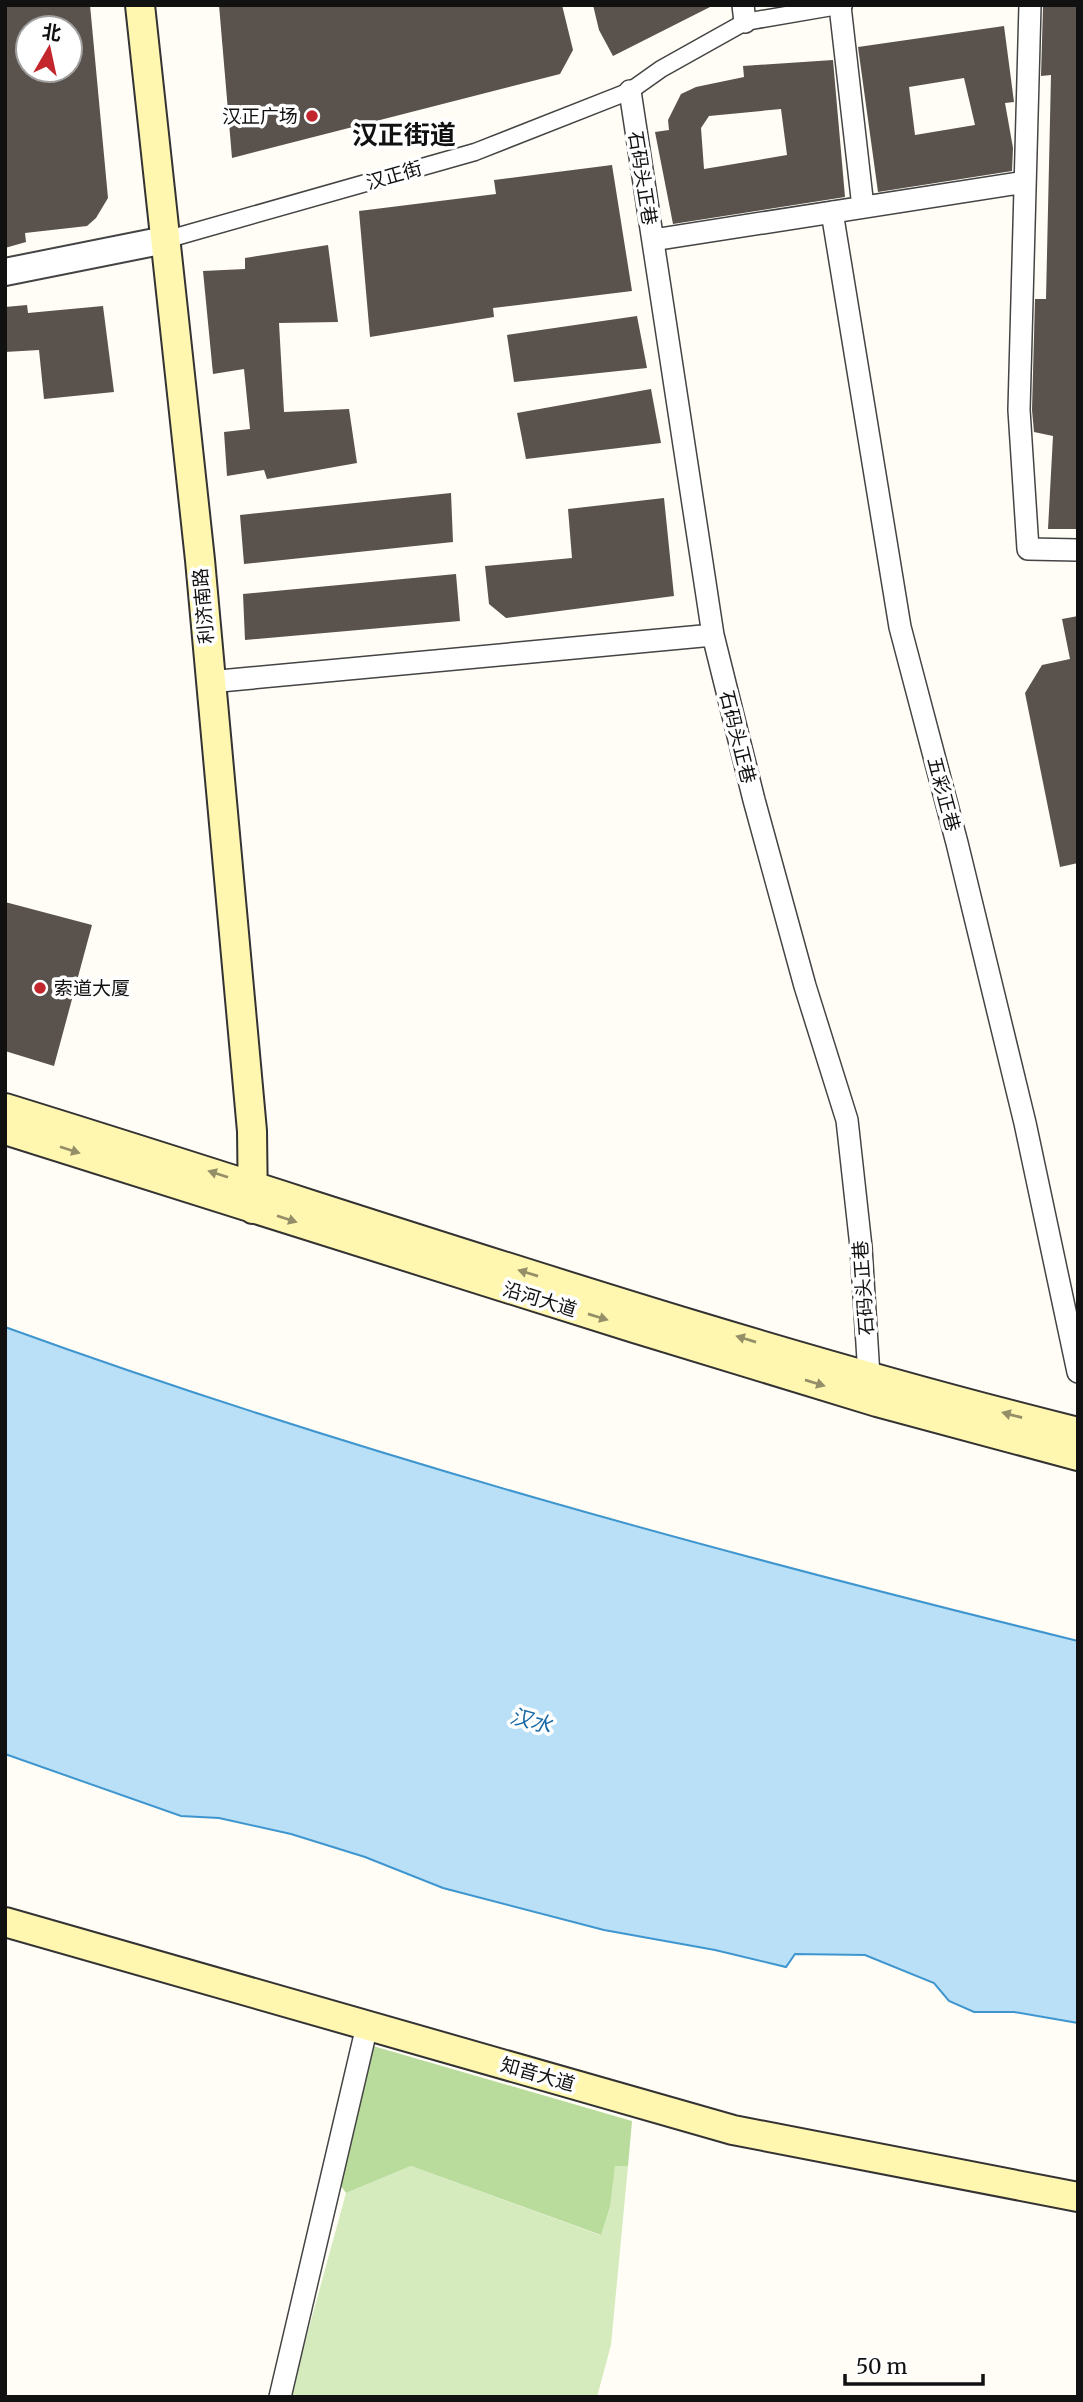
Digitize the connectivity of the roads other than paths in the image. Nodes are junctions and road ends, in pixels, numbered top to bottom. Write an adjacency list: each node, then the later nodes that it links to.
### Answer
1 (139, 5): 9 (main road, 利济南路)
2 (1030, 5): 6 (street)
3 (842, 6): 4 (street, 汉正街); 7 (street)
4 (744, 14): 5 (street, 汉正街)
5 (630, 91): 9 (street, 汉正街); 10 (street, 石码头正巷)
6 (1025, 182): 7 (street); 12 (street)
7 (863, 207): 8 (street)
8 (832, 212): 10 (street); 18 (street, 五彩正巷)
9 (165, 240): 11 (street, 汉正街); 14 (main road, 利济南路)
10 (653, 240): 13 (street, 石码头正巷)
11 (5, 272)
12 (1078, 550)
13 (713, 635): 14 (street); 19 (street, 石码头正巷)
14 (209, 681): 17 (main road, 利济南路)
15 (5, 1108): 17 (main road, 沿河大道, one-way to 15)
16 (5, 1130): 17 (main road, 沿河大道, one-way to 17)
17 (253, 1197): 19 (main road, 沿河大道, one-way to 17); 21 (main road, 沿河大道, one-way to 21)
18 (1078, 1371)
19 (869, 1376): 20 (main road, 沿河大道, one-way to 19)
20 (1078, 1432)
21 (1078, 1456)
22 (5, 1922): 23 (main road, 知音大道)
23 (366, 2026): 24 (main road, 知音大道); 25 (street)
24 (1078, 2197)
25 (280, 2397)

